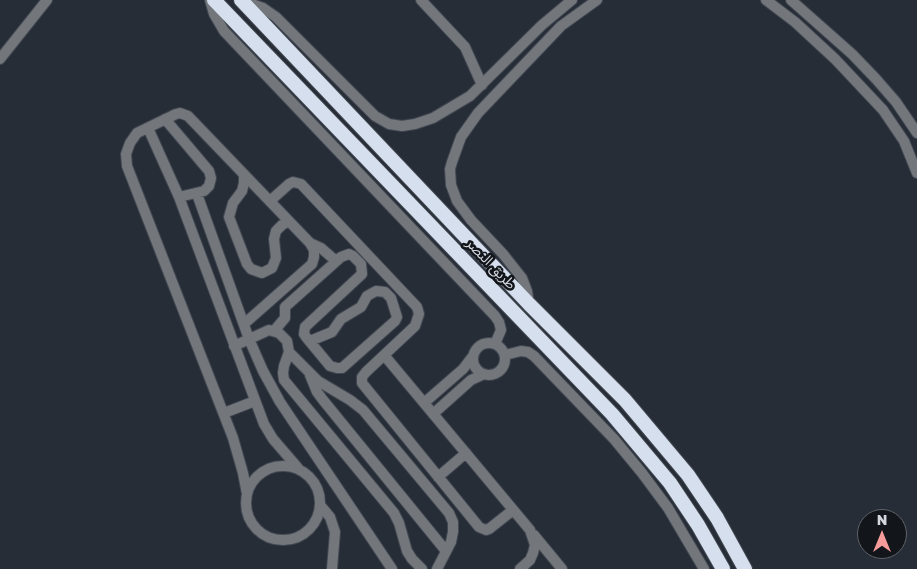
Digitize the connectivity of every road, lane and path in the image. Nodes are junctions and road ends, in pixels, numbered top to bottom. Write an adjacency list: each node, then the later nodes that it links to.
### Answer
1 (47, 0): 9 (street)
2 (212, 0): 35 (street); 64 (highway, طريق النصر)
3 (241, 0): 12 (street); 28 (highway, طريق النصر)
4 (421, 0): 12 (street)
5 (572, 0): 10 (street)
6 (597, 0): 11 (street)
7 (766, 0): 16 (street)
8 (791, 0): 15 (street)
9 (0, 59)
10 (496, 72): 11 (street); 12 (street)
11 (506, 82): 28 (street)
12 (482, 85)
13 (165, 119): 14 (street); 17 (street); 18 (street)
14 (148, 128): 19 (street); 45 (street)
15 (915, 128)
16 (917, 173)
17 (244, 174): 20 (street); 21 (street)
18 (197, 194): 19 (street); 22 (street)
19 (179, 198): 23 (street)
20 (270, 201): 21 (street); 38 (street)
21 (289, 221): 24 (street)
22 (211, 233): 23 (street); 25 (street)
23 (194, 240): 27 (street)
24 (310, 243): 26 (street); 31 (street)
25 (220, 258): 27 (street); 31 (street)
26 (336, 261): 29 (street); 32 (street)
27 (204, 265): 36 (street)
28 (528, 304): 65 (highway, طريق النصر)
29 (328, 306): 30 (street); 34 (street)
30 (341, 319): 34 (street); 34 (street)
31 (244, 324): 33 (street)
32 (274, 331): 33 (street); 37 (street)
33 (249, 339): 36 (street); 58 (street)
34 (310, 341)
35 (495, 344): 39 (street); 40 (street)
36 (234, 346): 43 (street)
37 (290, 352): 41 (street); 48 (street)
38 (384, 355): 44 (street); 51 (street)
39 (505, 355): 42 (street); 63 (street)
40 (473, 356): 42 (street); 44 (street)
41 (309, 373): 47 (street); 56 (street)
42 (484, 374): 46 (street)
43 (255, 401): 45 (street); 50 (street)
44 (424, 403): 46 (street)
45 (224, 413): 52 (street)
46 (433, 414): 49 (street)
47 (345, 427): 48 (street); 56 (street)
48 (332, 438): 59 (street)
49 (466, 453): 51 (street); 54 (street)
50 (298, 468): 52 (street); 53 (street)
51 (438, 477): 54 (street)
52 (247, 494): 53 (street)
53 (320, 505): 57 (street)
54 (513, 510): 55 (street)
55 (530, 530): 61 (street); 62 (street)
56 (446, 551): 60 (street)
57 (332, 569)
58 (392, 569)
59 (422, 569)
60 (437, 569)
61 (520, 569)
62 (562, 569)
63 (704, 569)
64 (723, 569)
65 (745, 569)

